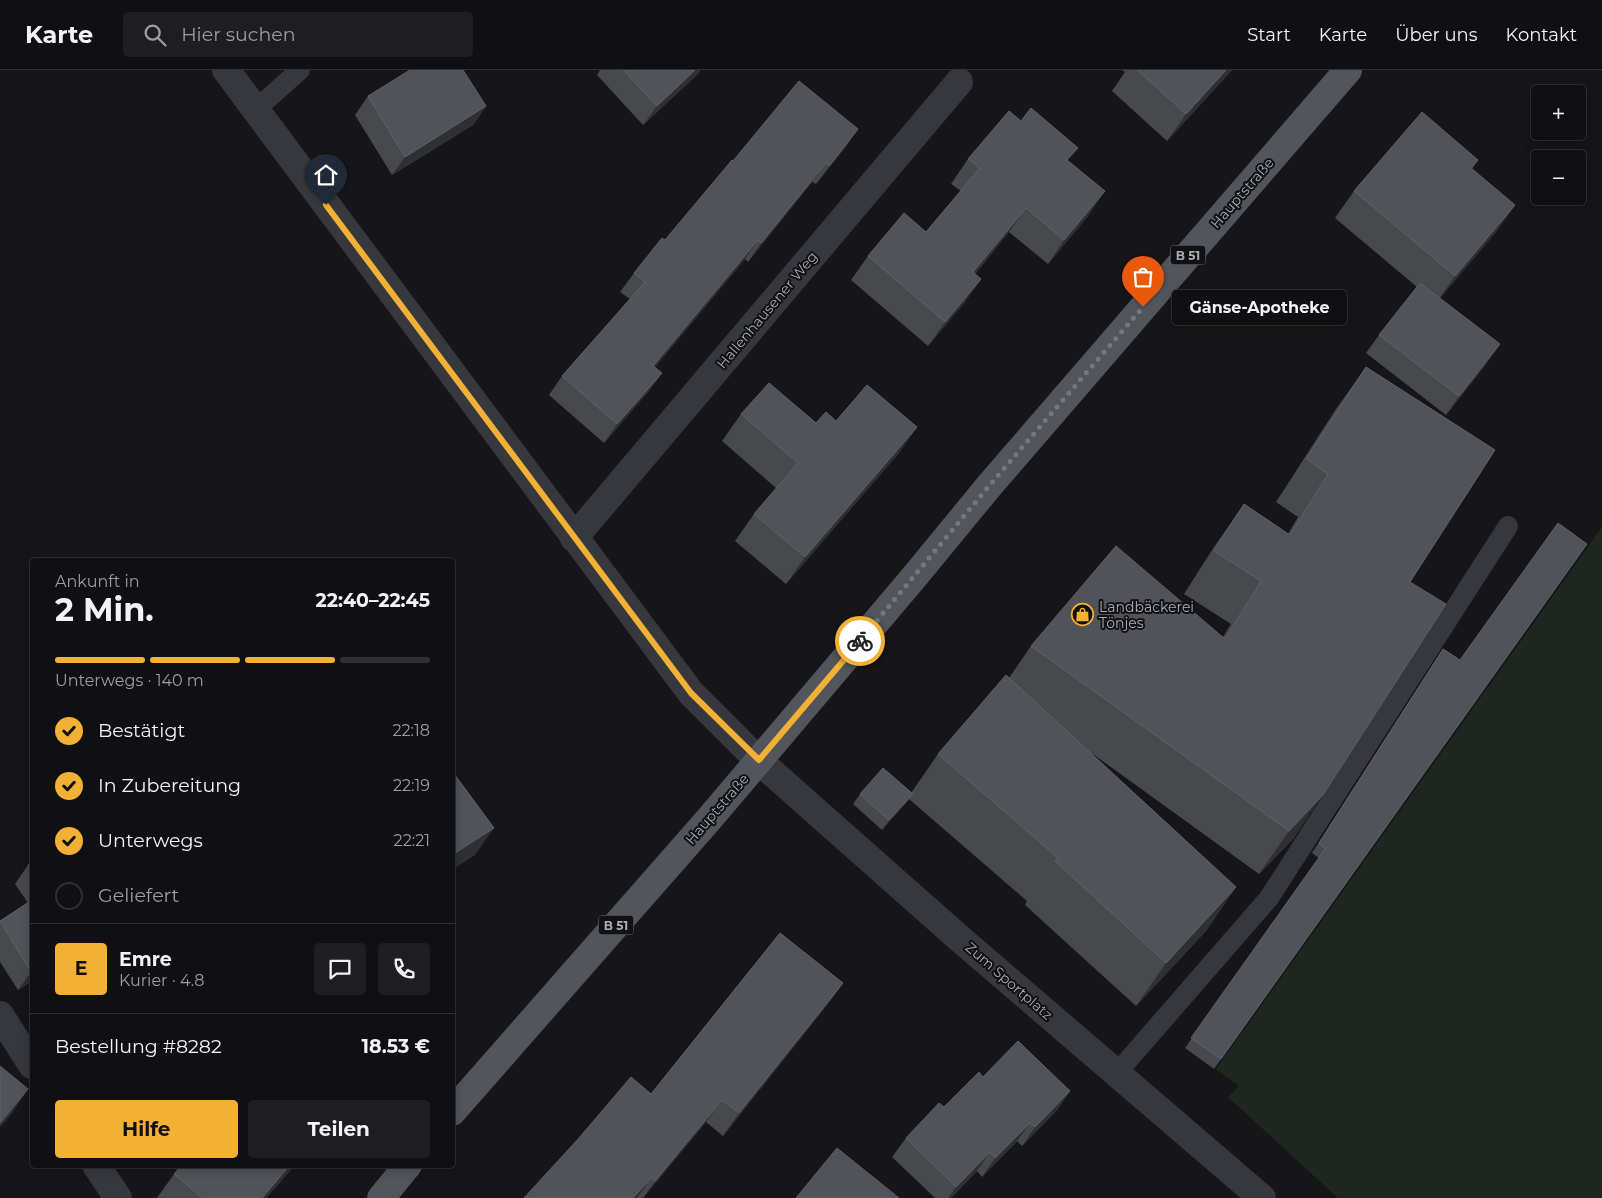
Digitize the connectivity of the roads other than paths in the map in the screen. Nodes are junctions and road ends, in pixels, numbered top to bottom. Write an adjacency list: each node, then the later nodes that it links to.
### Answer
1 (226, 70): 5 (street, Zum Sportplatz)
2 (300, 70): 5 (lane)
3 (1348, 70): 8 (main road, Hauptstraße / B 51)
4 (959, 82): 7 (street, Hallenhausener Weg)
5 (255, 110): 7 (street, Zum Sportplatz)
6 (1508, 526): 11 (lane)
7 (574, 538): 8 (street, Zum Sportplatz)
8 (759, 760): 11 (street, Zum Sportplatz); 12 (main road, Hauptstraße / B 51)
9 (0, 1015): 10 (street)
10 (30, 1062)
11 (1116, 1074): 17 (street, Zum Sportplatz)
12 (455, 1109)
13 (98, 1168): 15 (street)
14 (406, 1168): 16 (main road)
15 (118, 1198)
16 (381, 1198)
17 (1262, 1198)

